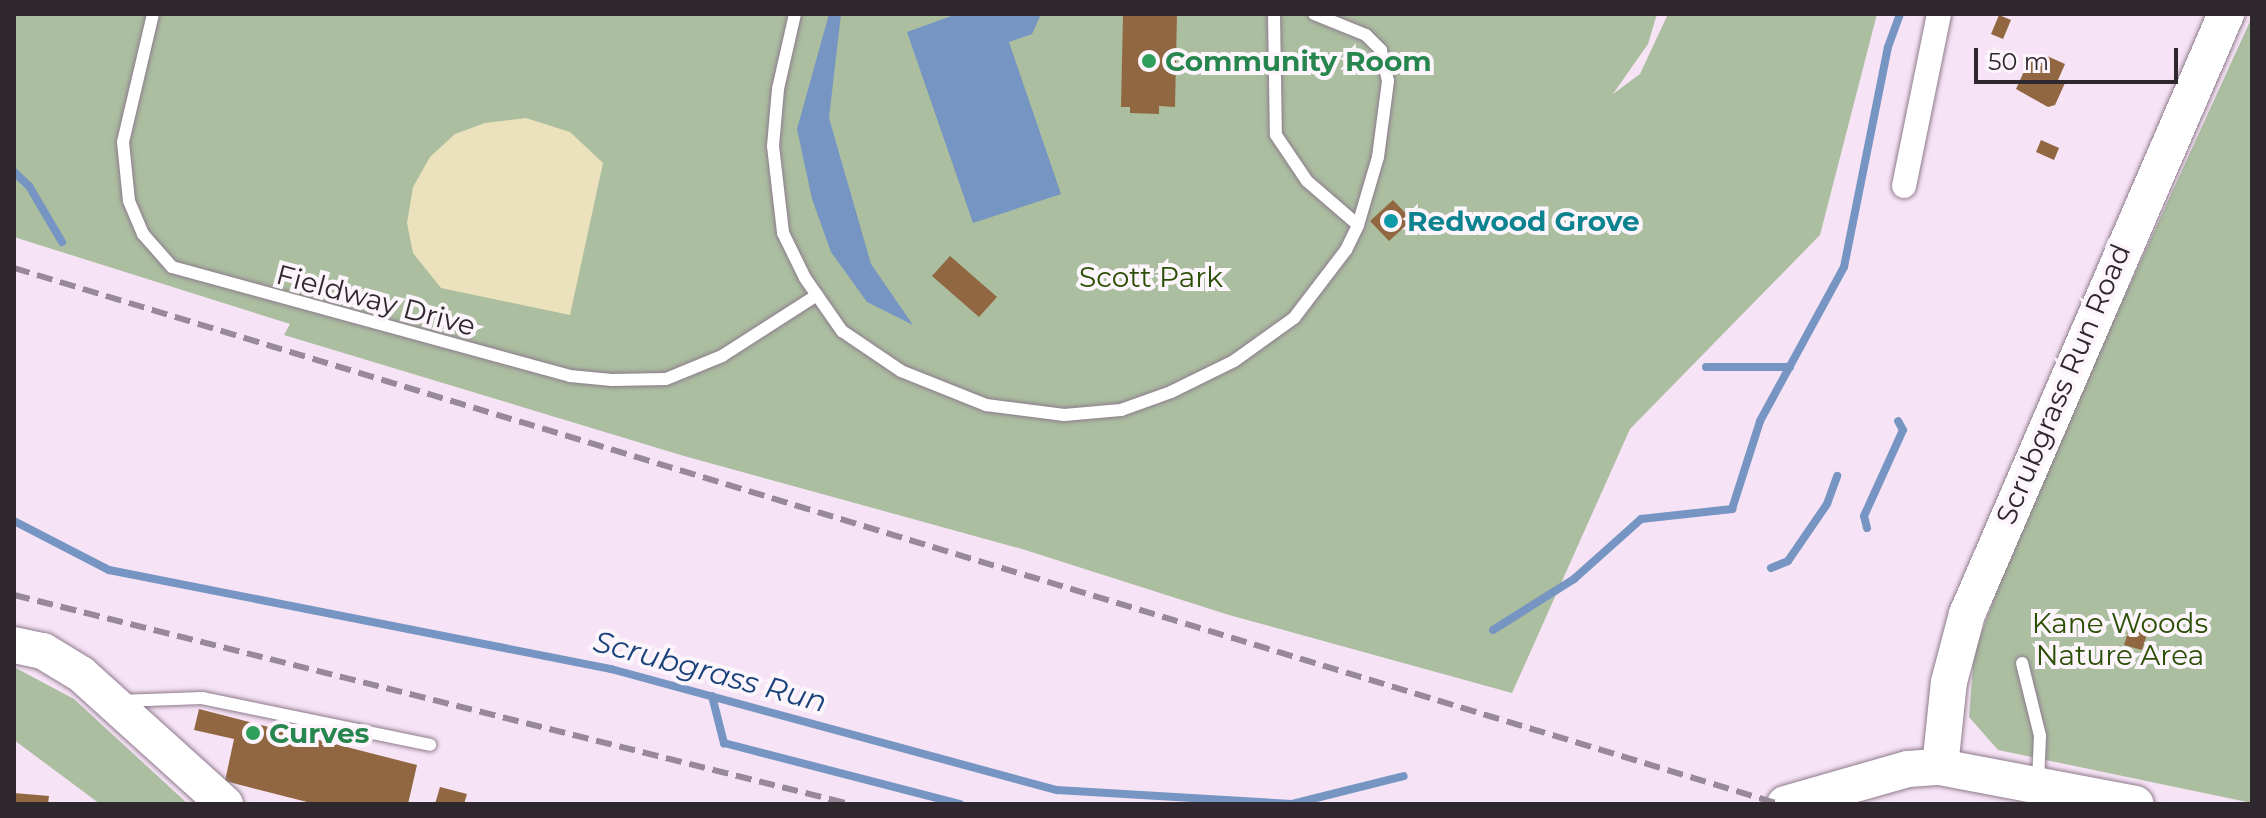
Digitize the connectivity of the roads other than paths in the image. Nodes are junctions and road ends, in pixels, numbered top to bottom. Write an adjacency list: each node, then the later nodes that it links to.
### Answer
1 (153, 14): 9 (lane, Fieldway Drive)
2 (795, 14): 9 (lane)
3 (1274, 14): 8 (lane)
4 (1314, 14): 8 (lane)
5 (1939, 14): 7 (street)
6 (2226, 14): 14 (street, Scrubgrass Run Road)
7 (1904, 186)
8 (1358, 225): 9 (lane)
9 (817, 295)
10 (14, 645): 12 (street)
11 (2022, 663): 15 (lane)
12 (112, 701): 13 (lane); 16 (street)
13 (430, 745)
14 (1940, 767): 15 (street); 17 (street)
15 (2038, 785): 18 (street)
16 (225, 804)
17 (1785, 804)
18 (2136, 804)

